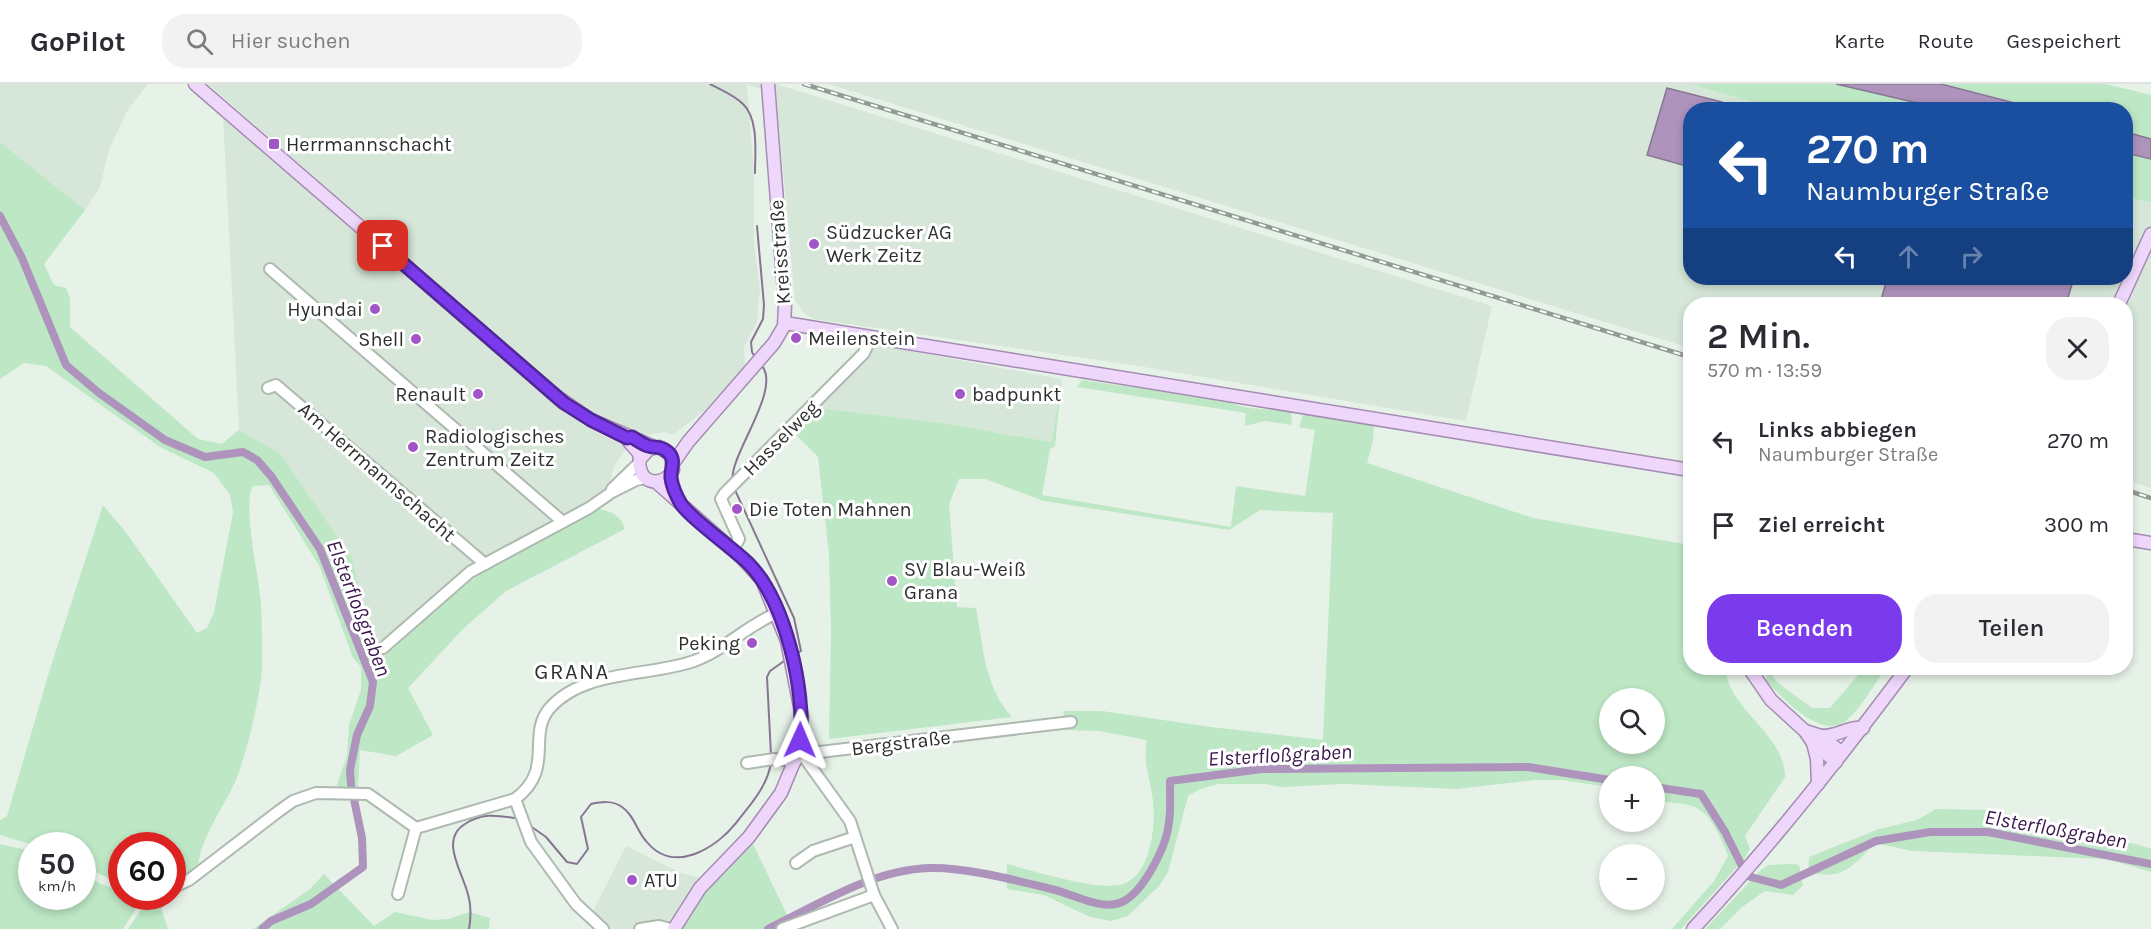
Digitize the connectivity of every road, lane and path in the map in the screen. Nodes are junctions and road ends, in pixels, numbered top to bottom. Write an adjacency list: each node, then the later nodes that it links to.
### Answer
1 (195, 84): 9 (main road)
2 (768, 84): 6 (main road, Kreisstraße)
3 (2151, 234): 5 (main road)
4 (270, 269): 18 (street)
5 (2133, 273)
6 (785, 323): 7 (main road); 10 (main road, Kreisstraße)
7 (871, 337): 14 (main road); 21 (street, Hasselweg)
8 (267, 388): 22 (street, Am Herrmannschacht)
9 (627, 438): 11 (main road); 12 (main road)
10 (688, 442): 11 (main road); 13 (main road, Kreisstraße)
11 (659, 448): 12 (main road); 13 (main road)
12 (640, 461): 15 (main road); 16 (street)
13 (672, 468): 15 (main road); 17 (main road)
14 (1683, 469)
15 (651, 480): 16 (street); 17 (main road)
16 (612, 492): 18 (street)
17 (681, 504): 21 (main road)
18 (563, 522): 22 (street)
19 (2133, 540): 20 (main road)
20 (2151, 543)
21 (735, 548): 23 (main road)
22 (485, 564): 24 (street)
23 (777, 613): 30 (main road); 34 (street)
24 (382, 648)
25 (1754, 675): 29 (main road)
26 (1902, 675): 28 (main road)
27 (1071, 722): 30 (street, Bergstraße)
28 (1863, 728): 29 (main road); 31 (main road)
29 (1817, 740): 31 (main road); 33 (main road)
30 (797, 756): 32 (street, Bergstraße); 36 (street); 43 (main road)
31 (1839, 758): 33 (main road)
32 (747, 763)
33 (1818, 784): 46 (main road)
34 (515, 799): 35 (street); 41 (street)
35 (416, 828): 38 (street); 40 (street)
36 (855, 837): 37 (street); 39 (street)
37 (796, 863)
38 (186, 881)
39 (870, 886): 44 (street); 45 (street)
40 (398, 894)
41 (603, 929)
42 (640, 929): 43 (street)
43 (673, 929)
44 (782, 929)
45 (892, 929)
46 (1693, 929)

